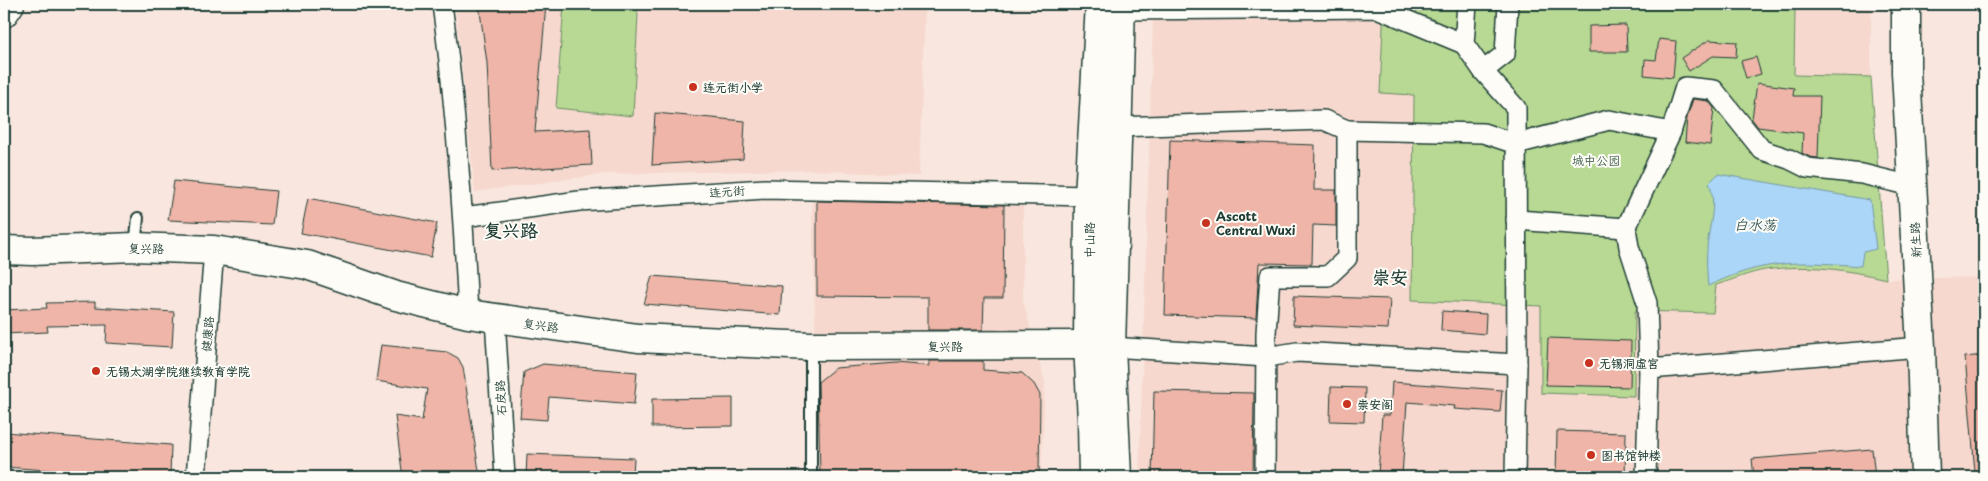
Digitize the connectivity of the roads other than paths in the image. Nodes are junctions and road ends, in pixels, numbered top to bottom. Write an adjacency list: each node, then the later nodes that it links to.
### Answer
1 (10, 4): 7 (street)
2 (442, 4): 16 (street)
3 (1467, 4): 8 (street)
4 (1508, 4): 9 (street)
5 (1906, 4): 14 (street, 新生路)
6 (1114, 6): 8 (street); 10 (street, 中山路); 15 (street, 中山路)
7 (4, 13)
8 (1464, 44): 9 (street)
9 (1483, 71): 13 (street)
10 (1117, 126): 11 (street); 26 (street, 中山路)
11 (1347, 130): 13 (street); 28 (street)
12 (1671, 132): 13 (street); 14 (street); 19 (street)
13 (1516, 144): 18 (street)
14 (1912, 186): 27 (street, 新生路)
15 (1089, 196): 16 (street, 连元街); 26 (street, 中山路)
16 (464, 217): 23 (street)
17 (138, 218): 20 (lane)
18 (1516, 220): 19 (street); 29 (street)
19 (1626, 228): 30 (street)
20 (135, 247): 21 (street, 复兴路); 22 (street, 复兴路)
21 (4, 250)
22 (214, 250): 23 (street, 复兴路); 31 (street, 健康路)
23 (468, 314): 24 (street, 复兴路)
24 (495, 319): 25 (street, 复兴路); 32 (street, 石皮路)
25 (810, 346): 26 (street, 复兴路); 33 (lane)
26 (1099, 346): 28 (street); 34 (street, 中山路); 35 (street, 中山路)
27 (1921, 348): 30 (street); 39 (street, 新生路)
28 (1266, 357): 29 (street); 36 (street)
29 (1517, 364): 37 (street)
30 (1648, 369): 38 (street)
31 (196, 477)
32 (504, 477)
33 (811, 477)
34 (1093, 477)
35 (1117, 477)
36 (1265, 477)
37 (1515, 477)
38 (1646, 477)
39 (1925, 477)

